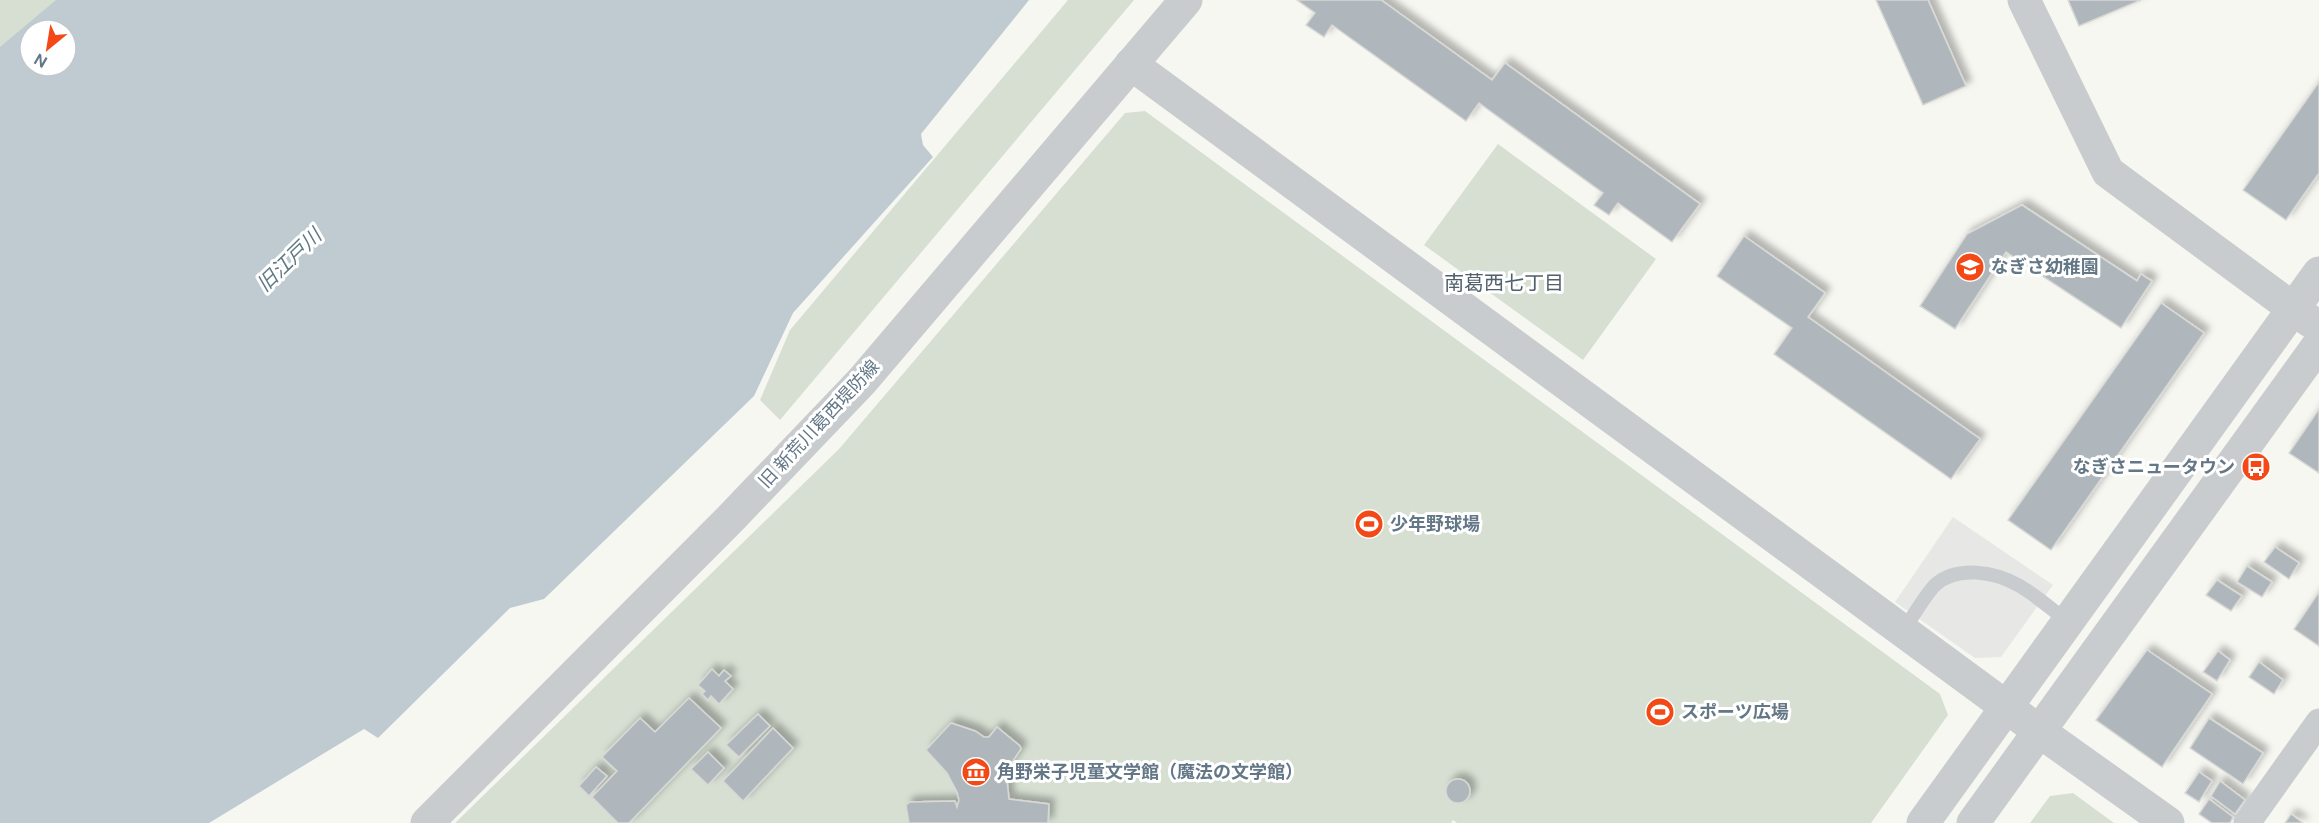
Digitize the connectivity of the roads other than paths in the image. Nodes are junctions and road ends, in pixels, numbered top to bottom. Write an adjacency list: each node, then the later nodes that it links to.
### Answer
1 (1186, 0): 3 (street, 旧 新荒川葛西堤防線)
2 (2024, 0): 5 (street)
3 (1131, 64): 8 (street); 12 (street, 旧 新荒川葛西堤防線)
4 (2319, 273): 5 (street)
5 (2306, 318): 7 (street)
6 (2319, 344): 11 (street)
7 (2067, 621): 8 (lane); 9 (street)
8 (1903, 631): 9 (street)
9 (2006, 707): 11 (street); 13 (street)
10 (2319, 722): 16 (street)
11 (2039, 731): 14 (street); 15 (street)
12 (427, 823)
13 (1923, 823)
14 (1973, 823)
15 (2168, 823)
16 (2247, 823)

